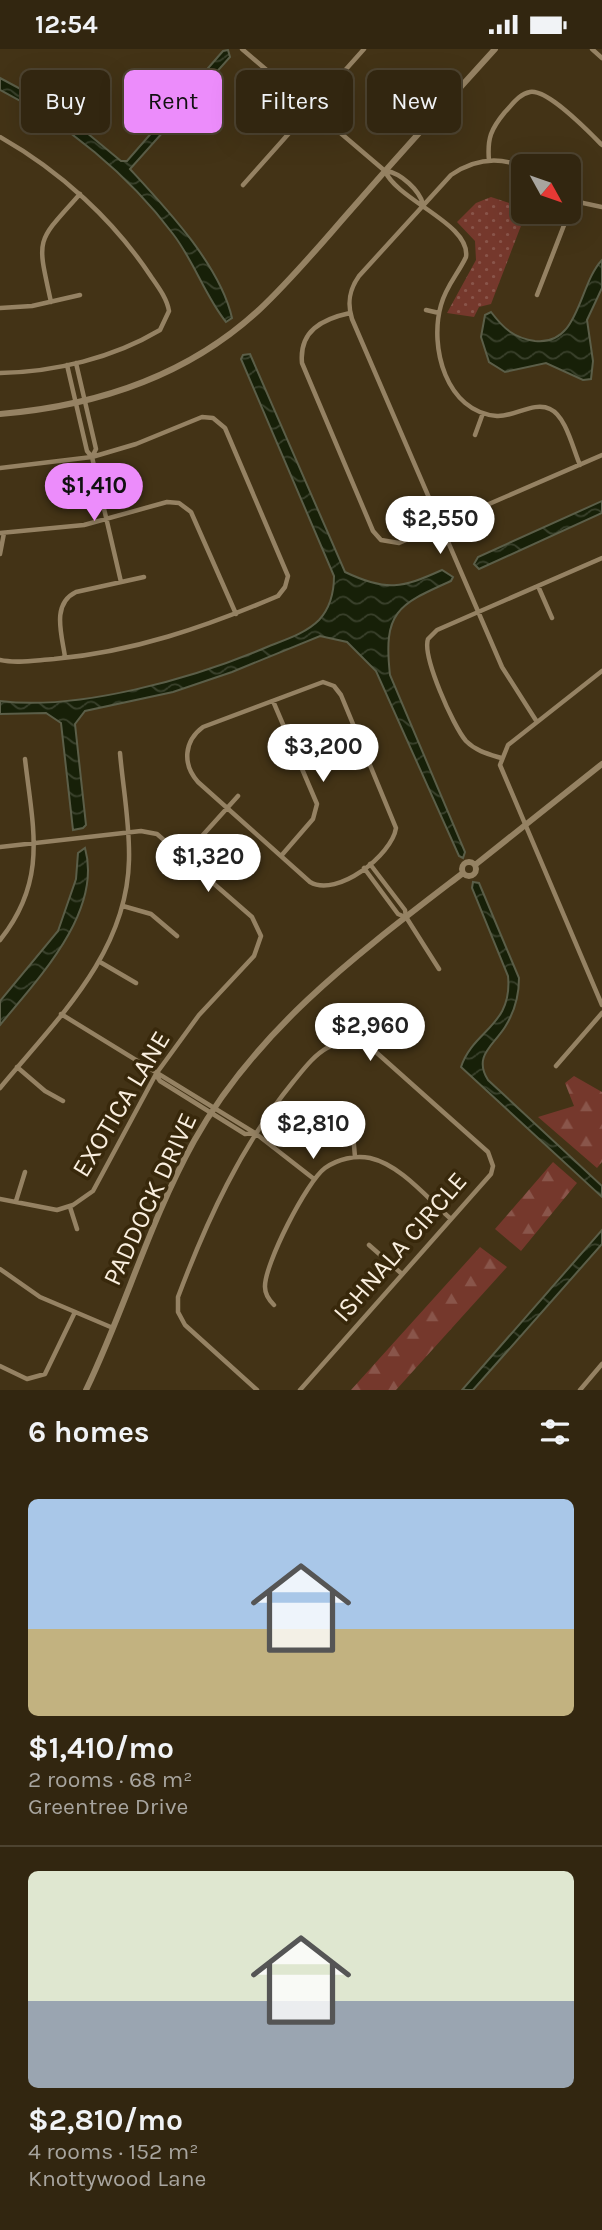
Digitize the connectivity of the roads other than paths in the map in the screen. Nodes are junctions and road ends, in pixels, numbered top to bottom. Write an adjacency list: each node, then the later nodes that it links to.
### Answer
1 (242, 49): 6 (street)
2 (364, 49): 7 (street)
3 (495, 49): 14 (street)
4 (592, 49): 5 (street)
5 (602, 58)
6 (267, 70)
7 (345, 70)
8 (290, 133): 15 (street)
9 (341, 133): 14 (street)
10 (0, 137): 16 (street)
11 (602, 145): 12 (street)
12 (489, 161): 13 (street); 18 (street)
13 (511, 163)
14 (385, 171): 18 (street); 18 (street); 31 (street)
15 (243, 185)
16 (80, 194): 23 (street); 28 (street)
17 (581, 203): 19 (street)
18 (423, 204): 26 (street); 27 (street)
19 (602, 207)
20 (563, 224): 22 (street)
21 (79, 295): 23 (street)
22 (537, 295)
23 (51, 302): 24 (street)
24 (0, 308)
25 (426, 310): 27 (street)
26 (349, 313): 41 (street); 41 (street)
27 (439, 313): 33 (street)
28 (76, 363): 29 (street); 31 (street)
29 (67, 365): 30 (street); 32 (street)
30 (0, 373)
31 (85, 403): 32 (street); 37 (street)
32 (76, 405): 34 (street); 37 (street)
33 (482, 413): 35 (street); 38 (street)
34 (0, 414)
35 (475, 435)
36 (602, 456): 38 (street)
37 (92, 457): 39 (street); 40 (street); 49 (street)
38 (580, 465): 41 (street)
39 (0, 468)
40 (107, 520): 42 (street); 46 (street); 49 (street)
41 (441, 525): 48 (street)
42 (2, 533): 43 (street)
43 (0, 554)
44 (602, 558): 47 (street)
45 (144, 577): 46 (street)
46 (121, 583): 51 (street)
47 (538, 586): 48 (street); 50 (street)
48 (478, 612): 55 (street); 57 (street)
49 (236, 614): 51 (street)
50 (552, 618)
51 (65, 658): 52 (street)
52 (0, 660)
53 (602, 671): 55 (street)
54 (273, 701): 61 (street); 67 (street); 68 (street)
55 (537, 722): 57 (street)
56 (120, 753): 63 (street)
57 (500, 758): 62 (street)
58 (25, 759): 64 (street)
59 (602, 764): 62 (street)
60 (238, 796): 61 (street)
61 (228, 808): 66 (street); 67 (street)
62 (524, 825): 71 (street, PADDOCK DRIVE); 77 (street)
63 (128, 833): 64 (street, EXOTICA LANE); 66 (street, EXOTICA LANE); 70 (street)
64 (34, 843): 65 (street, EXOTICA LANE); 73 (street)
65 (0, 846)
66 (184, 856): 84 (street, EXOTICA LANE)
67 (281, 856): 69 (street)
68 (370, 864): 69 (street); 71 (street)
69 (363, 868): 71 (street)
70 (123, 906): 72 (street); 74 (street)
71 (406, 917): 75 (street); 87 (street, PADDOCK DRIVE)
72 (177, 936)
73 (0, 940)
74 (100, 963): 76 (street); 79 (street)
75 (439, 969)
76 (136, 983)
77 (602, 1005)
78 (602, 1013): 82 (street)
79 (61, 1014): 83 (street); 84 (street)
80 (354, 1020): 81 (street)
81 (349, 1043): 88 (street); 96 (street, ISHNALA CIRCLE)
82 (556, 1066)
83 (17, 1067): 85 (street); 86 (street)
84 (156, 1074): 87 (street); 95 (street, EXOTICA LANE)
85 (0, 1088)
86 (63, 1101)
87 (212, 1110): 88 (street); 103 (street, PADDOCK DRIVE)
88 (255, 1133): 92 (street); 107 (street)
89 (353, 1134): 90 (street)
90 (355, 1157): 92 (street); 96 (street)
91 (25, 1172): 94 (street)
92 (314, 1179): 101 (street)
93 (0, 1199): 94 (street, EXOTICA LANE)
94 (16, 1201): 95 (street, EXOTICA LANE)
95 (70, 1207): 97 (street)
96 (451, 1219): 100 (street, ISHNALA CIRCLE)
97 (77, 1229)
98 (369, 1245): 100 (street)
99 (0, 1269): 102 (street)
100 (402, 1274): 108 (street, ISHNALA CIRCLE)
101 (274, 1305)
102 (75, 1312): 103 (street); 105 (street)
103 (113, 1328): 106 (street, PADDOCK DRIVE)
104 (602, 1364): 109 (street)
105 (0, 1366)
106 (86, 1390)
107 (257, 1390)
108 (300, 1390)
109 (580, 1390)

